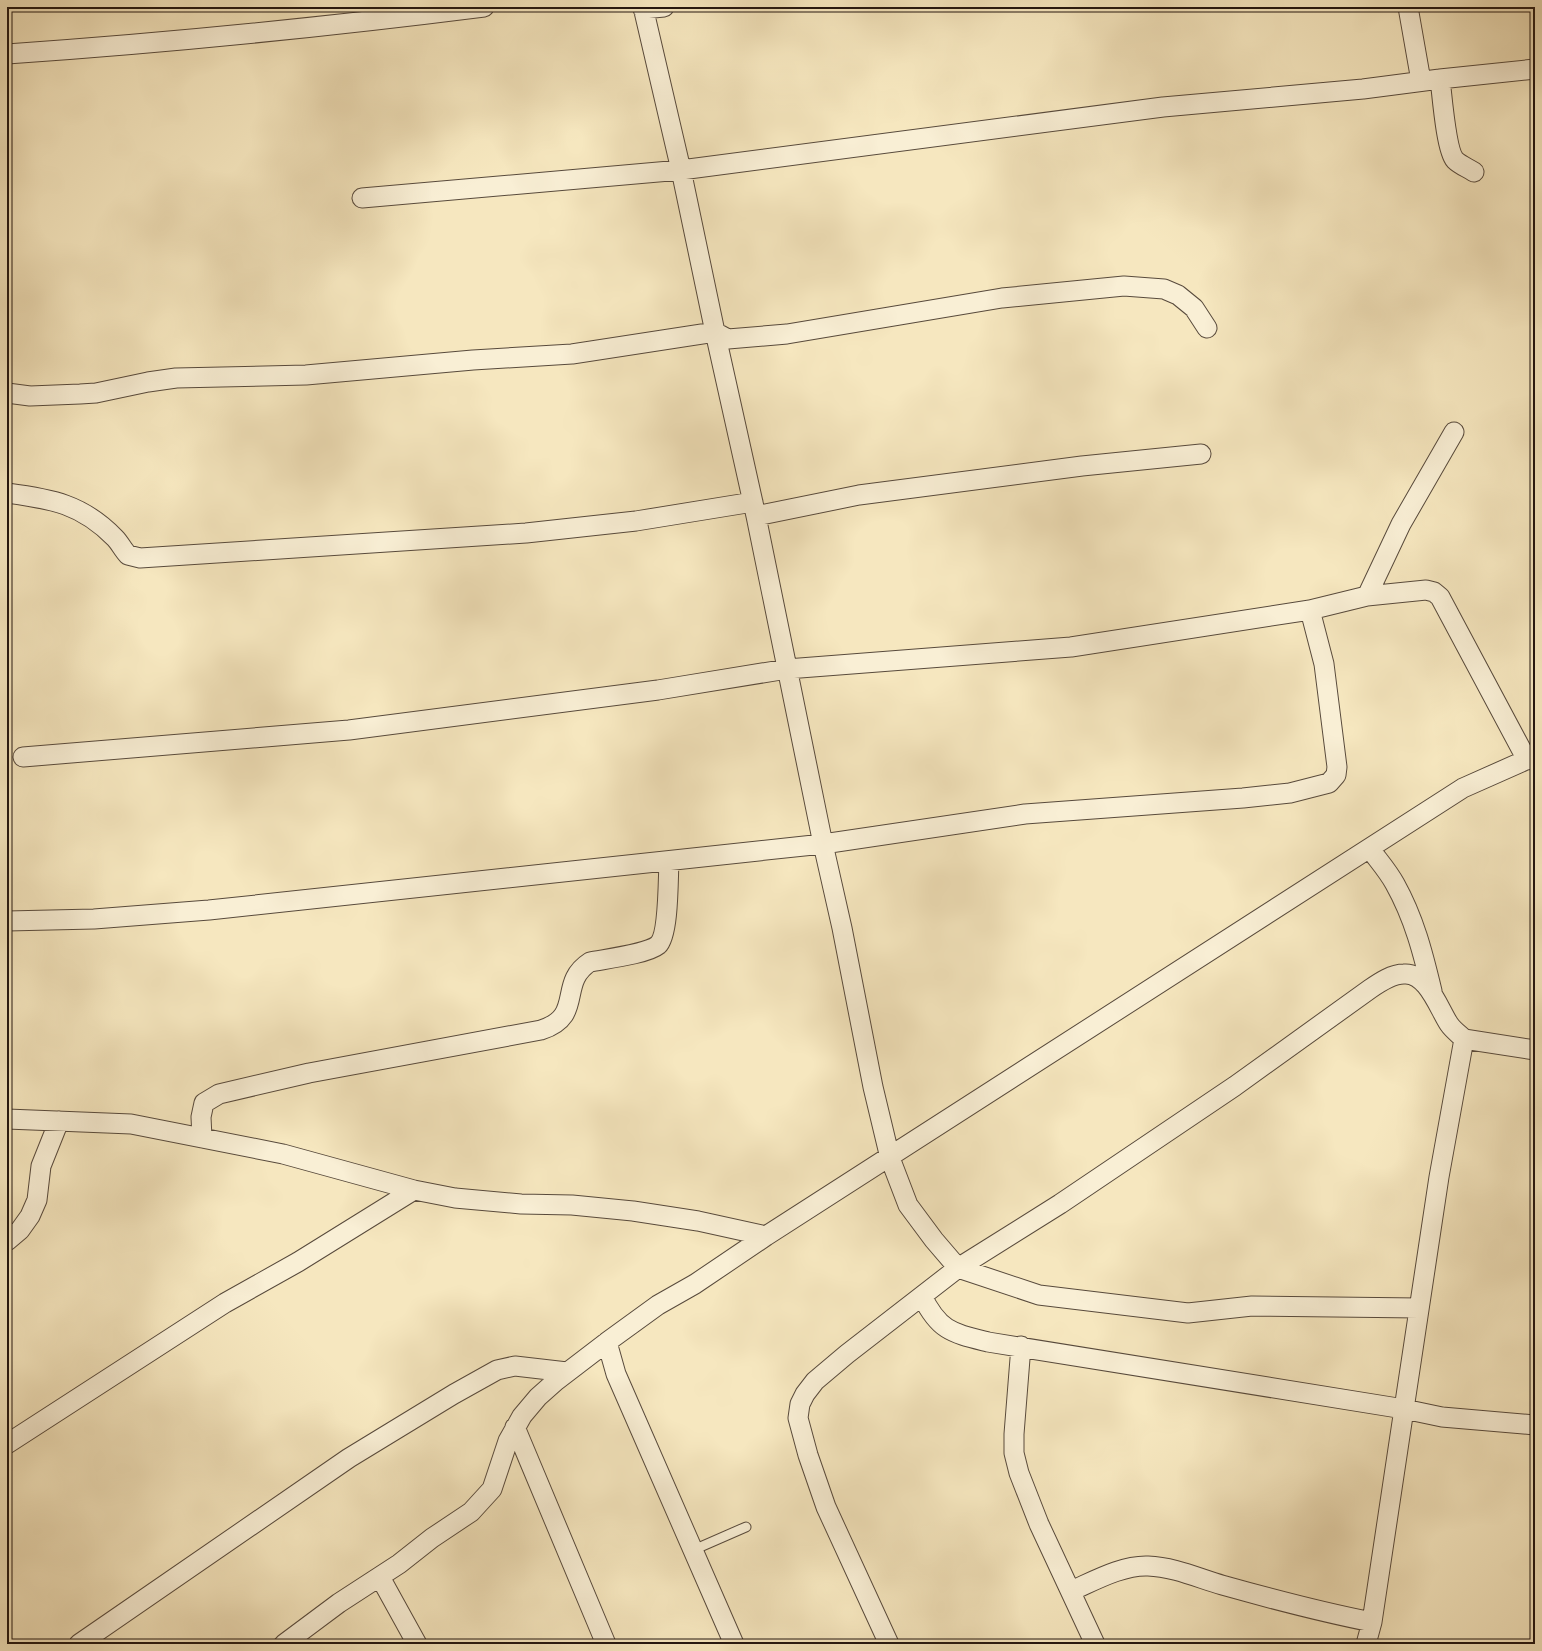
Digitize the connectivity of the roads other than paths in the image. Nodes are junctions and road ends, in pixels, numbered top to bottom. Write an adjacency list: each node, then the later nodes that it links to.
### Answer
1 (484, 7): 5 (street)
2 (664, 7): 4 (street)
3 (1408, 7): 8 (street)
4 (643, 8): 9 (street)
5 (7, 54)
6 (1535, 69): 7 (street)
7 (1440, 78): 8 (street); 10 (street)
8 (1421, 81): 9 (street)
9 (681, 170): 11 (street); 13 (street)
10 (1474, 172)
11 (362, 198)
12 (1207, 328): 13 (street)
13 (715, 332): 14 (street); 18 (street)
14 (7, 393)
15 (1454, 432): 19 (street)
16 (1201, 454): 18 (street)
17 (7, 493): 18 (street)
18 (755, 509): 21 (street)
19 (1367, 596): 20 (street); 23 (street)
20 (1310, 610): 21 (street); 24 (street)
21 (787, 669): 22 (street); 24 (street)
22 (23, 757)
23 (1531, 758): 25 (street)
24 (823, 844): 26 (street); 36 (street)
25 (1370, 849): 28 (street); 36 (street)
26 (669, 861): 27 (street); 35 (street)
27 (7, 921)
28 (1421, 947): 29 (street); 30 (street)
29 (1405, 973): 30 (street); 40 (street)
30 (1432, 991): 31 (street)
31 (1464, 1040): 32 (street); 42 (street)
32 (1535, 1050)
33 (7, 1119): 34 (street)
34 (60, 1121): 35 (street); 39 (street)
35 (202, 1138): 37 (street)
36 (890, 1158): 38 (street); 40 (street)
37 (414, 1190): 38 (street); 49 (street)
38 (766, 1236): 43 (street)
39 (7, 1241)
40 (958, 1268): 41 (street); 42 (street)
41 (922, 1296): 44 (street); 60 (street)
42 (1419, 1308): 46 (street)
43 (607, 1342): 45 (street); 51 (street)
44 (1020, 1346): 46 (street); 53 (street)
45 (567, 1372): 48 (street); 55 (street)
46 (1404, 1410): 47 (street); 54 (street)
47 (1535, 1426)
48 (515, 1428): 52 (street); 58 (street)
49 (7, 1444)
50 (746, 1527): 51 (lane)
51 (691, 1551): 59 (street)
52 (380, 1576): 56 (street); 57 (street)
53 (1071, 1591): 54 (street); 61 (street)
54 (1372, 1622): 62 (street)
55 (79, 1644)
56 (284, 1644)
57 (417, 1644)
58 (606, 1644)
59 (734, 1644)
60 (889, 1644)
61 (1095, 1644)
62 (1366, 1644)

